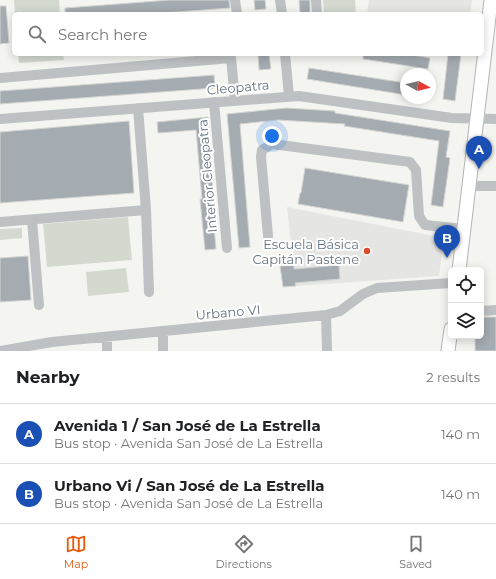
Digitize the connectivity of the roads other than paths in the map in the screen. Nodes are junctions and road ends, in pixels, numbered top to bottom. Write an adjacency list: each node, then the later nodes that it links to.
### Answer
1 (235, 0): 5 (street)
2 (280, 0): 6 (street)
3 (316, 0): 7 (street)
4 (491, 0): 16 (main road)
5 (237, 12)
6 (282, 12)
7 (317, 12)
8 (232, 56): 10 (street); 12 (street)
9 (285, 56): 11 (street)
10 (0, 78)
11 (289, 96): 12 (street, Cleopatra); 16 (street, Cleopatra)
12 (235, 100): 13 (street, Cleopatra)
13 (214, 102): 14 (street, Cleopatra); 25 (street, Interior Cleopatra)
14 (138, 108): 15 (street, Cleopatra); 20 (street)
15 (0, 119)
16 (478, 120): 17 (street, Cleopatra); 18 (main road)
17 (496, 120)
18 (469, 186): 19 (street); 23 (main road)
19 (496, 186)
20 (146, 210): 21 (street); 28 (street)
21 (32, 220): 22 (street); 29 (street)
22 (0, 222)
23 (463, 229): 24 (street); 26 (main road)
24 (268, 236)
25 (227, 248)
26 (458, 267)
27 (448, 282): 32 (street, Urbano VI)
28 (149, 292)
29 (39, 305)
30 (496, 310): 31 (street)
31 (484, 311)
32 (326, 315): 33 (street, Urbano VI); 40 (street)
33 (163, 331): 34 (street, Urbano VI); 39 (street)
34 (107, 337): 36 (street, Urbano VI); 38 (street)
35 (450, 339): 41 (main road)
36 (37, 348): 37 (street, Urbano VI)
37 (0, 351)
38 (106, 351)
39 (163, 351)
40 (327, 351)
41 (448, 351)

